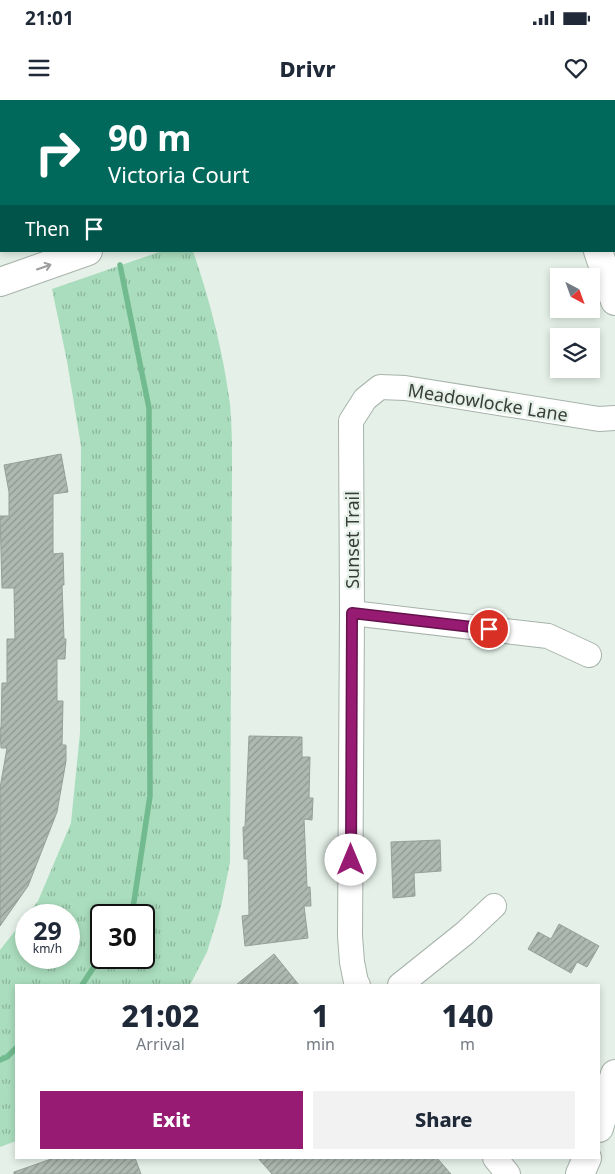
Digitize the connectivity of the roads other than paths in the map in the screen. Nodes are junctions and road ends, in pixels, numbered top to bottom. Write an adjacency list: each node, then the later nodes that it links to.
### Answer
1 (85, 252): 3 (main road, one-way to 1)
2 (598, 252): 4 (main road)
3 (0, 282)
4 (615, 301)
5 (365, 398): 6 (street, Meadowlocke Lane); 7 (street, Sunset Trail)
6 (615, 418)
7 (352, 613): 8 (street); 10 (street, Sunset Trail)
8 (590, 655)
9 (494, 906): 11 (street)
10 (357, 984)
11 (401, 984)
12 (613, 1088): 13 (main road)
13 (600, 1125)
14 (496, 1159): 16 (street)
15 (587, 1159): 17 (main road)
16 (508, 1174)
17 (580, 1174)

